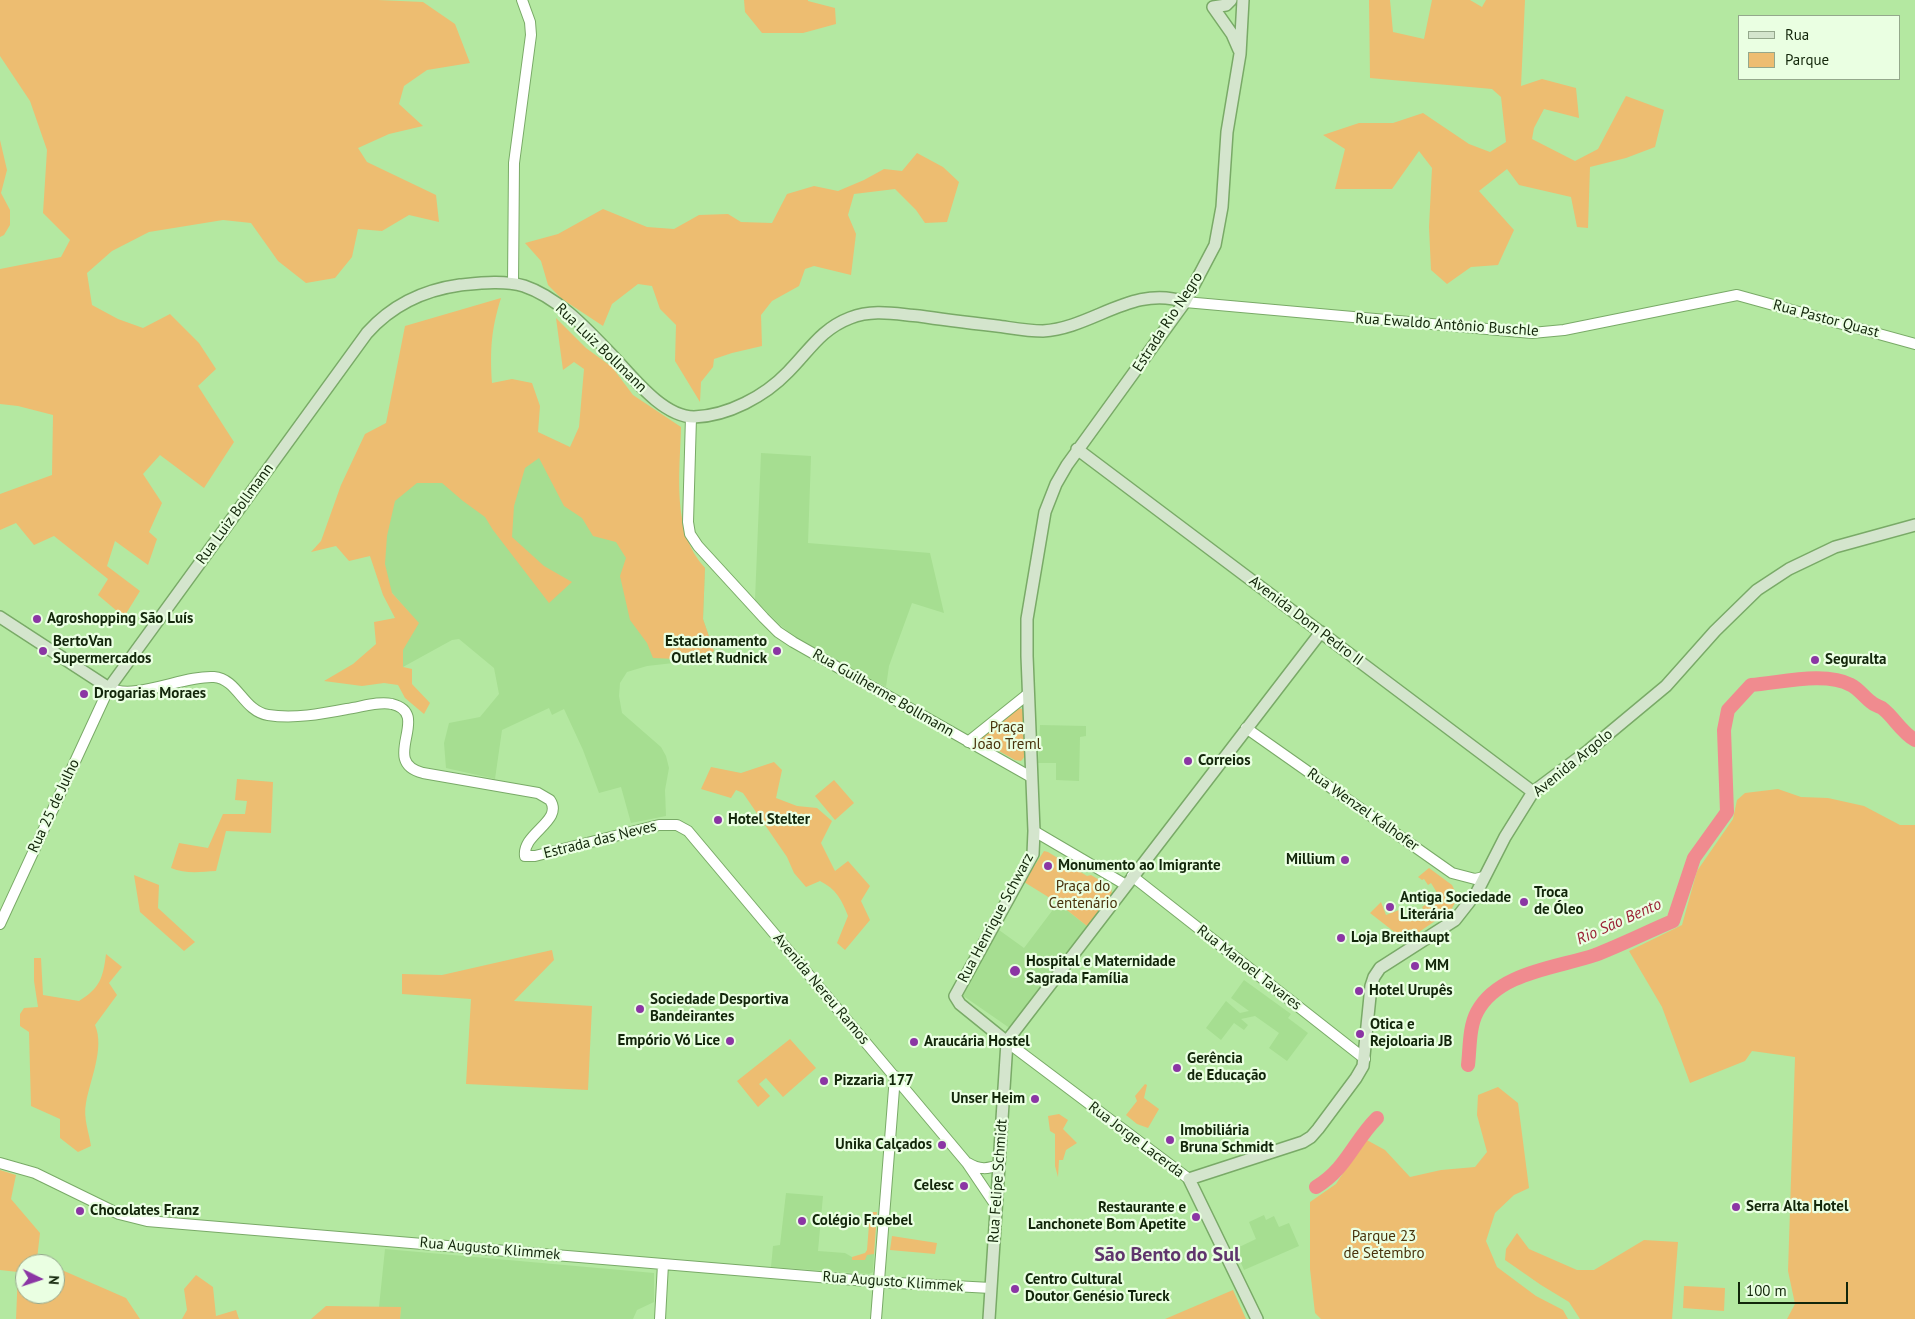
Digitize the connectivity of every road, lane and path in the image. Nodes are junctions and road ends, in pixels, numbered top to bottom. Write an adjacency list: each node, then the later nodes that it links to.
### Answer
1 (522, 0): 7 (street)
2 (1231, 0): 6 (main road)
3 (1243, 0): 5 (main road)
4 (1250, 0): 5 (main road)
5 (1243, 24): 6 (main road, Estrada Rio Negro)
6 (1240, 54): 9 (main road, Estrada Rio Negro)
7 (513, 284): 11 (main road, Rua Luiz Bollmann); 16 (main road, Rua Luiz Bollmann)
8 (1737, 295): 9 (street, Rua Ewaldo Antônio Buschle); 10 (street, Rua Pastor Quast)
9 (1184, 302): 11 (main road); 12 (main road, Estrada Rio Negro)
10 (1915, 344)
11 (691, 417): 19 (street, Rua Guilherme Bollmann)
12 (1077, 449): 15 (main road, Avenida Dom Pedro II); 17 (main road, Rua Henrique Schwarz)
13 (1915, 525): 21 (main road, Avenida Argolo)
14 (0, 617): 16 (main road, Estrada das Neves)
15 (1321, 632): 18 (main road); 21 (main road, Avenida Dom Pedro II)
16 (109, 688): 22 (street, Estrada das Neves); 26 (street, Rua 25 de Julho)
17 (1028, 694): 19 (street); 20 (main road, Rua Henrique Schwarz)
18 (1246, 728): 24 (street, Rua Wenzel Kalhofer); 25 (main road)
19 (968, 742): 20 (street, Rua Guilherme Bollmann)
20 (1032, 778): 23 (main road, Rua Henrique Schwarz)
21 (1533, 792): 24 (main road, Avenida Argolo)
22 (670, 824): 29 (street, Avenida Nereu Ramos)
23 (1034, 831): 25 (street, Rua Manoel Tavares); 27 (main road, Rua Henrique Schwarz)
24 (1484, 877): 28 (main road, Avenida Argolo)
25 (1129, 880): 27 (main road); 28 (street, Rua Manoel Tavares)
26 (0, 924)
27 (1008, 1042): 32 (main road, Rua Felipe Schmidt); 33 (street, Rua Jorge Lacerda)
28 (1365, 1060): 33 (main road, Avenida Argolo)
29 (895, 1076): 31 (street, Avenida Nereu Ramos); 36 (street)
30 (0, 1162): 35 (street, Rua Augusto Klimmek)
31 (967, 1163): 32 (street); 34 (street, Avenida Nereu Ramos)
32 (999, 1165): 34 (main road, Rua Felipe Schmidt)
33 (1189, 1179): 41 (main road, Rua Jorge Lacerda)
34 (996, 1206): 37 (main road, Rua Felipe Schmidt)
35 (664, 1264): 36 (street, Rua Augusto Klimmek); 38 (street)
36 (879, 1282): 37 (street, Rua Augusto Klimmek); 39 (street)
37 (991, 1288): 40 (main road, Rua Felipe Schmidt)
38 (660, 1319)
39 (876, 1319)
40 (989, 1319)
41 (1257, 1319)

